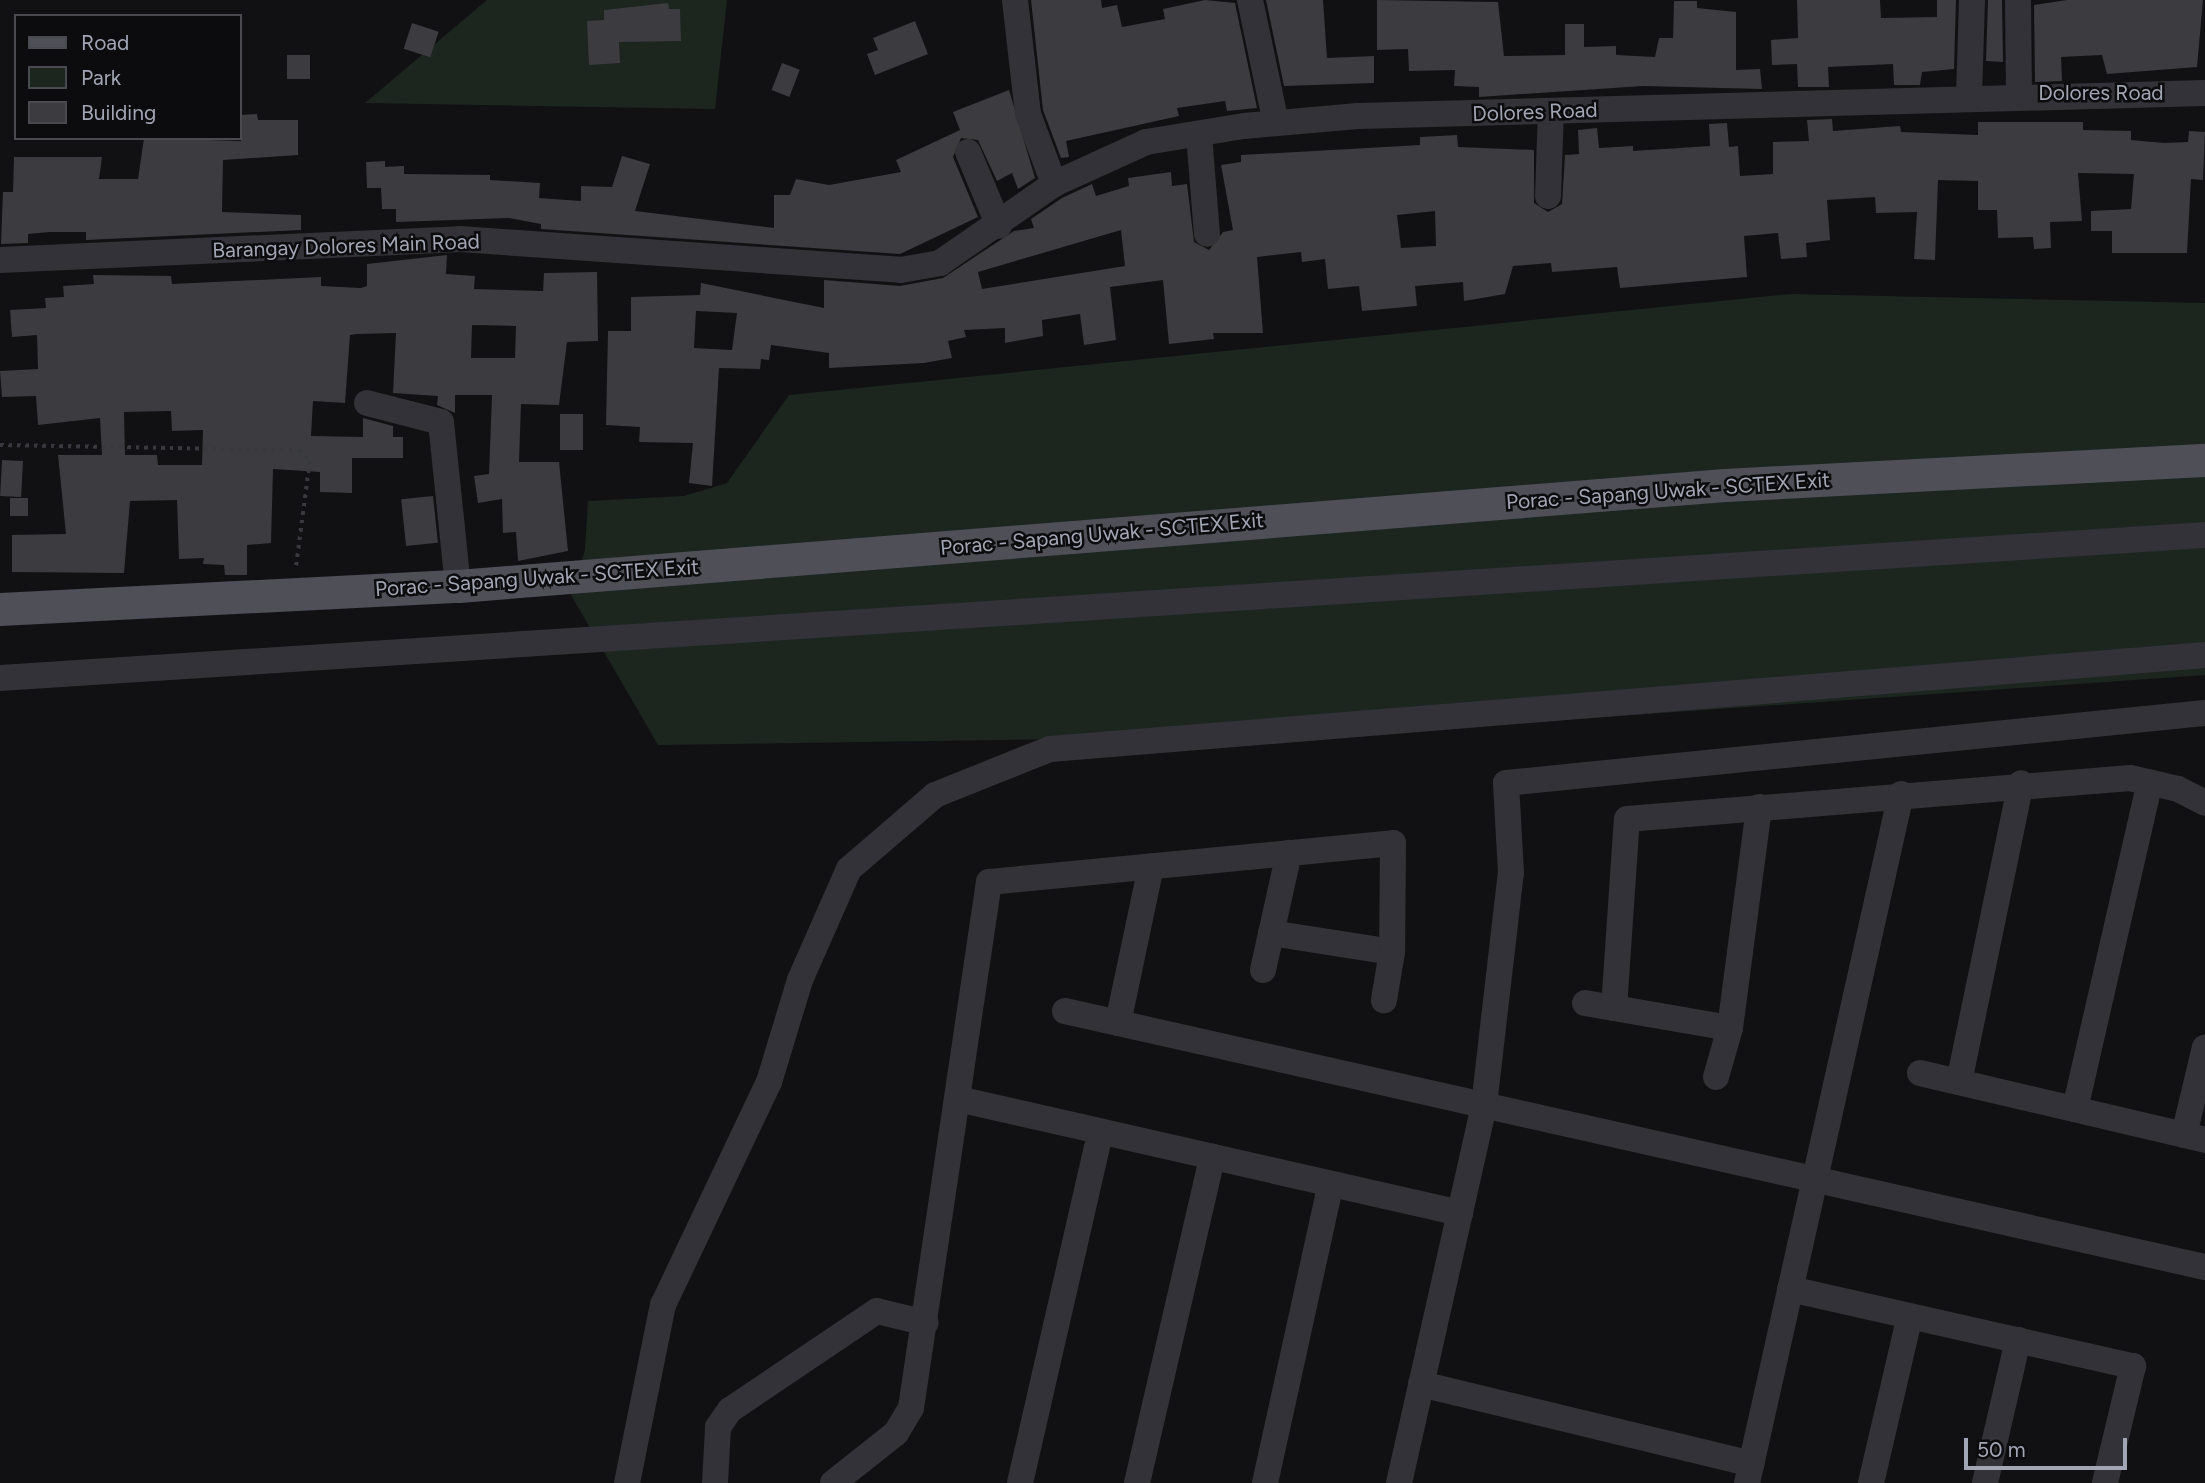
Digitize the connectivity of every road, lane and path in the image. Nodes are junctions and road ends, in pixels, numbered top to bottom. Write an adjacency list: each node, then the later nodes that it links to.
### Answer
1 (1016, 0): 12 (street)
2 (1250, 0): 9 (street)
3 (1972, 0): 7 (street)
4 (2018, 0): 6 (street)
5 (2205, 93): 6 (street, Dolores Road)
6 (2020, 94): 7 (street, Dolores Road)
7 (1969, 96): 8 (street, Dolores Road)
8 (1551, 112): 9 (street, Dolores Road); 13 (street)
9 (1276, 123): 10 (street, Dolores Road)
10 (1199, 135): 12 (street, Dolores Road); 15 (street)
11 (968, 152): 14 (street)
12 (1054, 184): 14 (street, Dolores Road)
13 (1548, 197)
14 (999, 226): 17 (street, Dolores Road)
15 (1207, 234)
16 (0, 260): 17 (street, Barangay Dolores Main Road)
17 (901, 270)
18 (367, 403): 22 (street)
19 (0, 445): 23 (path)
20 (2205, 460): 22 (main road, Porac - Sapang Uwak - SCTEX Exit)
21 (2205, 535): 26 (street)
22 (458, 586): 23 (main road, Porac - Sapang Uwak - SCTEX Exit)
23 (293, 592): 24 (main road, Porac - Sapang Uwak - SCTEX Exit)
24 (0, 609)
25 (2205, 654): 64 (street)
26 (0, 678)
27 (2205, 713): 49 (street)
28 (2150, 782): 29 (street); 31 (street); 50 (street)
29 (2021, 783): 30 (street); 47 (street)
30 (1901, 794): 32 (street); 54 (street)
31 (2205, 803)
32 (1759, 807): 40 (street); 43 (street)
33 (1289, 853): 34 (street); 35 (street); 36 (street)
34 (1151, 866): 42 (street); 48 (street)
35 (1271, 933): 36 (street); 37 (street)
36 (1392, 952): 38 (street)
37 (1263, 970)
38 (1384, 1000)
39 (1586, 1003): 40 (street)
40 (1614, 1008): 43 (street)
41 (1065, 1011): 42 (street)
42 (1118, 1023): 49 (street)
43 (1730, 1028): 46 (street)
44 (2205, 1047): 51 (street)
45 (1920, 1073): 47 (street)
46 (1716, 1077)
47 (1959, 1082): 50 (street)
48 (958, 1099): 53 (street); 60 (street)
49 (1484, 1105): 54 (street); 56 (street)
50 (2075, 1109): 51 (street)
51 (2194, 1137)
52 (1097, 1147): 67 (street)
53 (1212, 1157): 55 (street); 68 (street)
54 (1815, 1180): 57 (street); 58 (street)
55 (1331, 1184): 56 (street); 69 (street)
56 (1460, 1213): 62 (street)
57 (2205, 1267)
58 (1790, 1289): 59 (street); 63 (street)
59 (1910, 1316): 61 (street); 71 (street)
60 (926, 1323): 65 (street); 66 (street)
61 (2018, 1340): 72 (street); 73 (street)
62 (1421, 1384): 63 (street); 70 (street)
63 (1749, 1474)
64 (627, 1483)
65 (715, 1483)
66 (833, 1483)
67 (1020, 1483)
68 (1138, 1483)
69 (1265, 1483)
70 (1399, 1483)
71 (1871, 1483)
72 (1985, 1483)
73 (2105, 1483)

